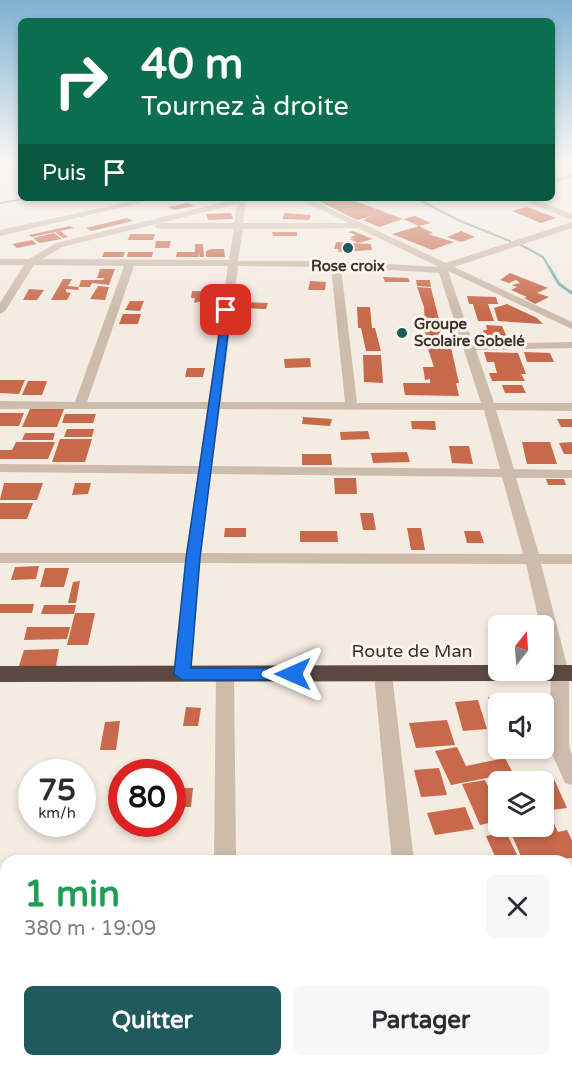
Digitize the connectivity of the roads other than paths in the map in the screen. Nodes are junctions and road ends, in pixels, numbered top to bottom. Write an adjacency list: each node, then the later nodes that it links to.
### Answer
1 (85, 214): 9 (street)
2 (185, 214): 6 (street)
3 (242, 214): 7 (street)
4 (334, 214): 8 (street)
5 (572, 225): 15 (street)
6 (134, 226): 7 (street); 11 (street)
7 (238, 226): 8 (street); 13 (street)
8 (360, 226): 15 (street)
9 (0, 232)
10 (0, 262): 11 (street)
11 (31, 262): 12 (street); 16 (street)
12 (130, 263): 13 (street); 21 (street)
13 (233, 263): 14 (street); 22 (street)
14 (336, 264): 15 (street); 23 (street)
15 (445, 268): 17 (street); 19 (street)
16 (0, 311)
17 (572, 326)
18 (572, 345): 19 (street)
19 (470, 346): 24 (street)
20 (0, 405): 21 (street)
21 (80, 405): 22 (street)
22 (214, 405): 23 (street); 27 (street)
23 (351, 405): 24 (street)
24 (489, 406): 25 (street); 28 (street)
25 (572, 407)
26 (0, 468): 27 (street)
27 (205, 472): 28 (street); 31 (street)
28 (509, 473): 29 (street); 32 (street)
29 (572, 474)
30 (0, 558): 31 (street)
31 (193, 558): 32 (street); 36 (street)
32 (532, 558): 33 (street); 34 (street)
33 (572, 559)
34 (566, 673): 38 (highway, Route de Man); 39 (street)
35 (0, 674): 36 (highway, Route de Man)
36 (182, 674): 37 (highway, Route de Man)
37 (225, 674): 38 (highway, Route de Man); 40 (street)
38 (383, 674): 41 (street)
39 (572, 777)
40 (225, 855)
41 (402, 855)

